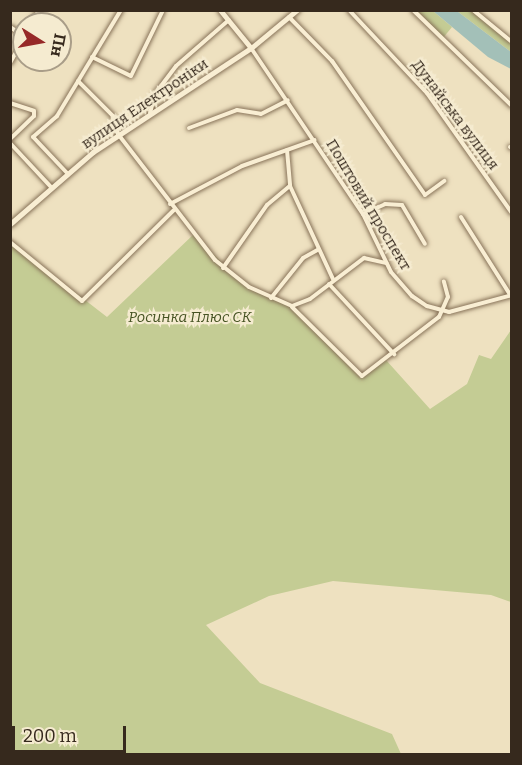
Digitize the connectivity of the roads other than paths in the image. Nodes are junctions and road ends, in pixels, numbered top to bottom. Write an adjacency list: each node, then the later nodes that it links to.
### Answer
1 (121, 10): 12 (street)
2 (163, 10): 12 (street)
3 (220, 10): 9 (main road, Поштовий проспект)
4 (349, 10): 29 (street, Дунайська вулиця)
5 (413, 10): 16 (street)
6 (473, 10): 10 (street)
7 (297, 11): 8 (main road, вулиця Електроніки)
8 (289, 17): 11 (main road, вулиця Електроніки); 24 (street)
9 (229, 20): 11 (main road, Поштовий проспект); 17 (street)
10 (512, 42)
11 (251, 48): 14 (street, Поштовий проспект); 17 (main road, вулиця Електроніки)
12 (92, 57): 13 (street)
13 (78, 81): 19 (street); 23 (street)
14 (288, 100): 18 (street); 20 (street, Поштовий проспект)
15 (10, 103): 21 (street)
16 (512, 106)
17 (150, 112): 19 (main road, вулиця Електроніки)
18 (189, 128)
19 (118, 134): 23 (main road, вулиця Електроніки); 27 (street)
20 (315, 140): 22 (street); 30 (street, Поштовий проспект)
21 (10, 141): 26 (street)
22 (287, 150): 25 (street); 27 (street)
23 (68, 174): 26 (main road, вулиця Електроніки)
24 (444, 181)
25 (290, 186): 35 (street); 37 (street)
26 (52, 188): 32 (main road, вулиця Електроніки)
27 (170, 204): 28 (street)
28 (174, 210): 33 (street); 37 (street)
29 (512, 213)
30 (363, 214): 34 (street); 36 (street, Поштовий проспект)
31 (461, 217): 41 (street)
32 (10, 224)
33 (10, 242)
34 (425, 244)
35 (319, 249): 38 (street); 42 (street)
36 (386, 262): 38 (street); 44 (street, Поштовий проспект)
37 (223, 268): 42 (street)
38 (333, 279): 40 (street)
39 (444, 282): 44 (street)
40 (328, 284): 43 (street); 45 (street)
41 (511, 296): 44 (street)
42 (272, 298): 43 (street)
43 (292, 306): 45 (street)
44 (442, 311): 45 (street)
45 (394, 354)

